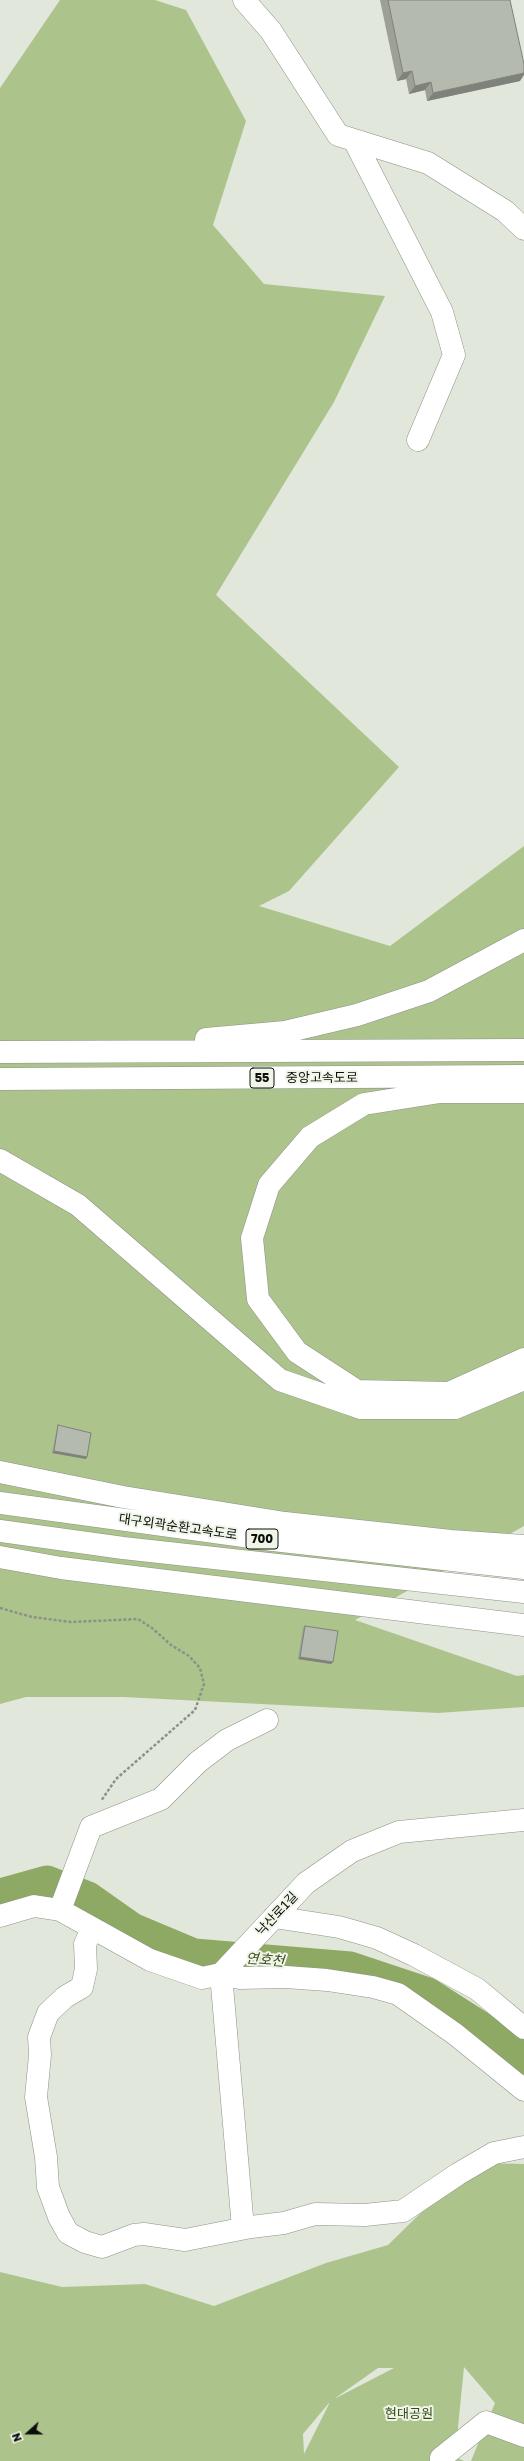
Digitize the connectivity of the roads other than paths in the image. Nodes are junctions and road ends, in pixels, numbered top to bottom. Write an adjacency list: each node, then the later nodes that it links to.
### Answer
1 (244, 0): 2 (main road)
2 (354, 140): 3 (main road); 4 (main road)
3 (524, 229)
4 (418, 440)
5 (524, 940): 8 (main road)
6 (524, 1050): 8 (main road, 중앙고속도로 / 55)
7 (0, 1052): 8 (main road, 중앙고속도로 / 55)
8 (58, 1052)
9 (524, 1076): 10 (main road, 중앙고속도로 / 55)
10 (0, 1078)
11 (524, 1092): 13 (main road)
12 (0, 1160): 14 (main road)
13 (524, 1359)
14 (524, 1379)
15 (0, 1472): 18 (main road)
16 (0, 1503): 20 (main road, 대구외곽순환고속도로 / 700)
17 (0, 1531): 21 (main road, 대구외곽순환고속도로 / 700)
18 (524, 1546)
19 (0, 1558): 22 (main road)
20 (524, 1568)
21 (524, 1592)
22 (524, 1625)
23 (266, 1720): 25 (main road)
24 (524, 1820): 27 (main road, 낙산로1길)
25 (62, 1905): 26 (main road); 28 (main road)
26 (0, 1916)
27 (274, 1917): 29 (main road, 낙산로1길); 30 (main road)
28 (92, 1929): 29 (main road); 33 (main road)
29 (221, 1974): 31 (main road); 33 (main road)
30 (524, 2028)
31 (524, 2090)
32 (524, 2147): 33 (main road)
33 (243, 2228)
34 (524, 2436): 35 (main road)
35 (441, 2461)

